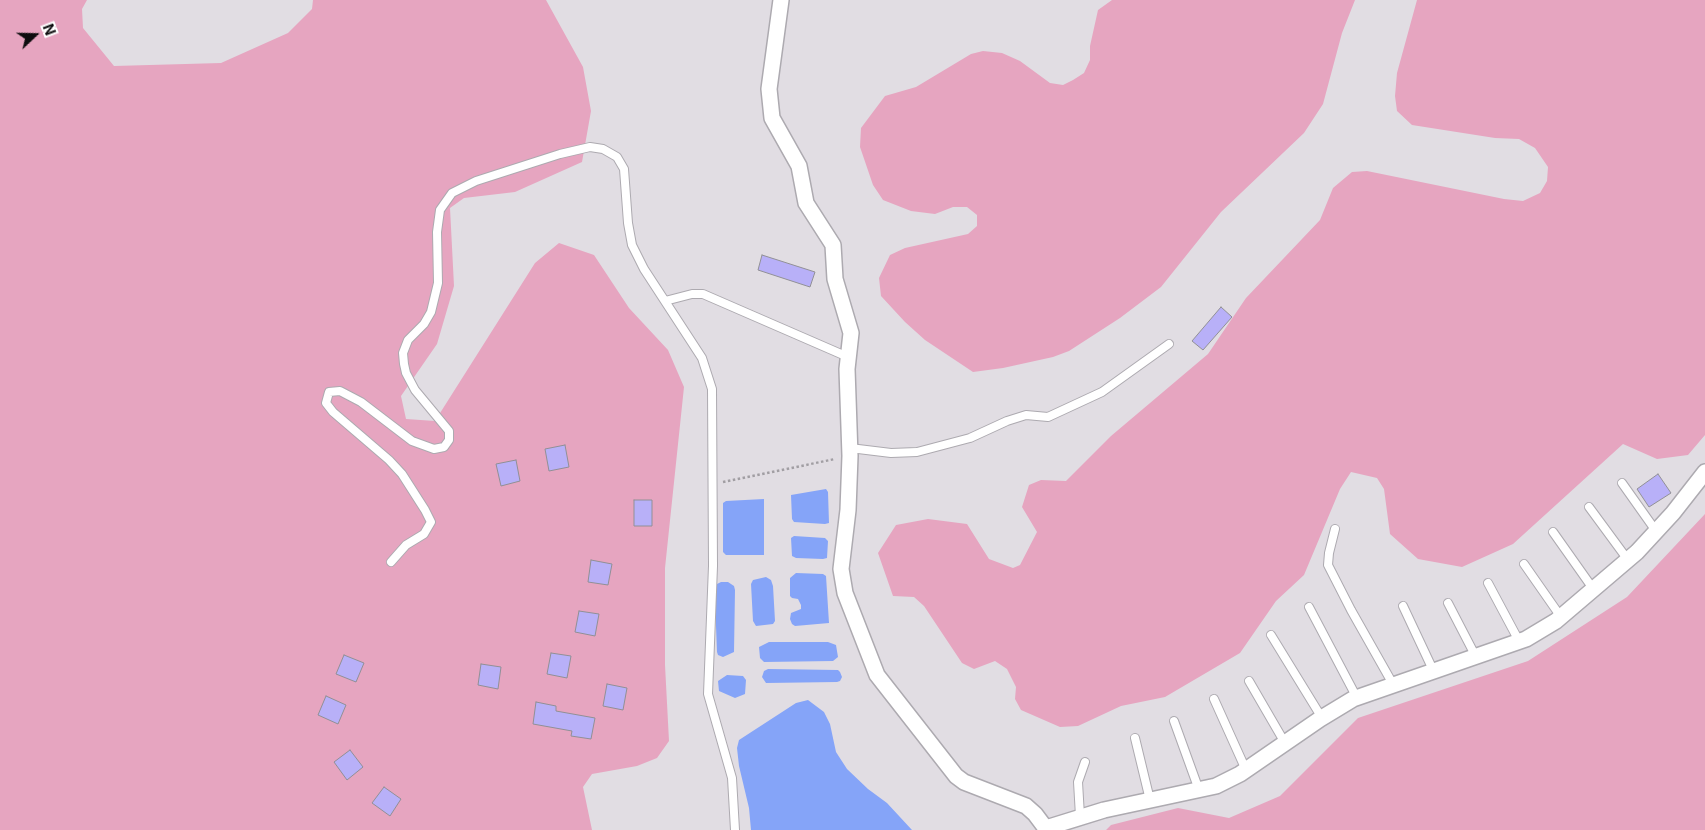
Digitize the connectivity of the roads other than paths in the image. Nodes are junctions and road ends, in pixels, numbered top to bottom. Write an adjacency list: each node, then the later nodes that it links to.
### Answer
1 (781, 0): 4 (street)
2 (665, 301): 4 (lane); 13 (lane); 39 (lane)
3 (1169, 344): 5 (lane)
4 (848, 357): 5 (street)
5 (850, 452): 38 (street)
6 (1705, 472): 10 (street)
7 (1622, 483): 10 (lane)
8 (1589, 507): 12 (lane)
9 (1335, 530): 26 (lane)
10 (1656, 531): 12 (street)
11 (1553, 532): 16 (lane)
12 (1628, 560): 16 (street)
13 (391, 562)
14 (1524, 564): 20 (lane)
15 (1488, 583): 22 (lane)
16 (1594, 590): 20 (street)
17 (1448, 603): 23 (lane)
18 (1403, 606): 24 (lane)
19 (1308, 608): 27 (lane)
20 (1561, 617): 22 (street)
21 (1271, 635): 29 (lane)
22 (1519, 641): 23 (street)
23 (1476, 657): 24 (street)
24 (1434, 672): 26 (street)
25 (1249, 681): 32 (lane)
26 (1394, 686): 27 (street)
27 (1357, 698): 29 (street)
28 (1214, 699): 34 (lane)
29 (1322, 718): 32 (street)
30 (1174, 722): 35 (lane)
31 (1135, 738): 36 (lane)
32 (1285, 743): 34 (street)
33 (1085, 762): 37 (lane)
34 (1246, 770): 35 (street)
35 (1199, 790): 36 (street)
36 (1150, 800): 37 (street)
37 (1080, 816): 38 (street)
38 (1046, 829)
39 (734, 830)

